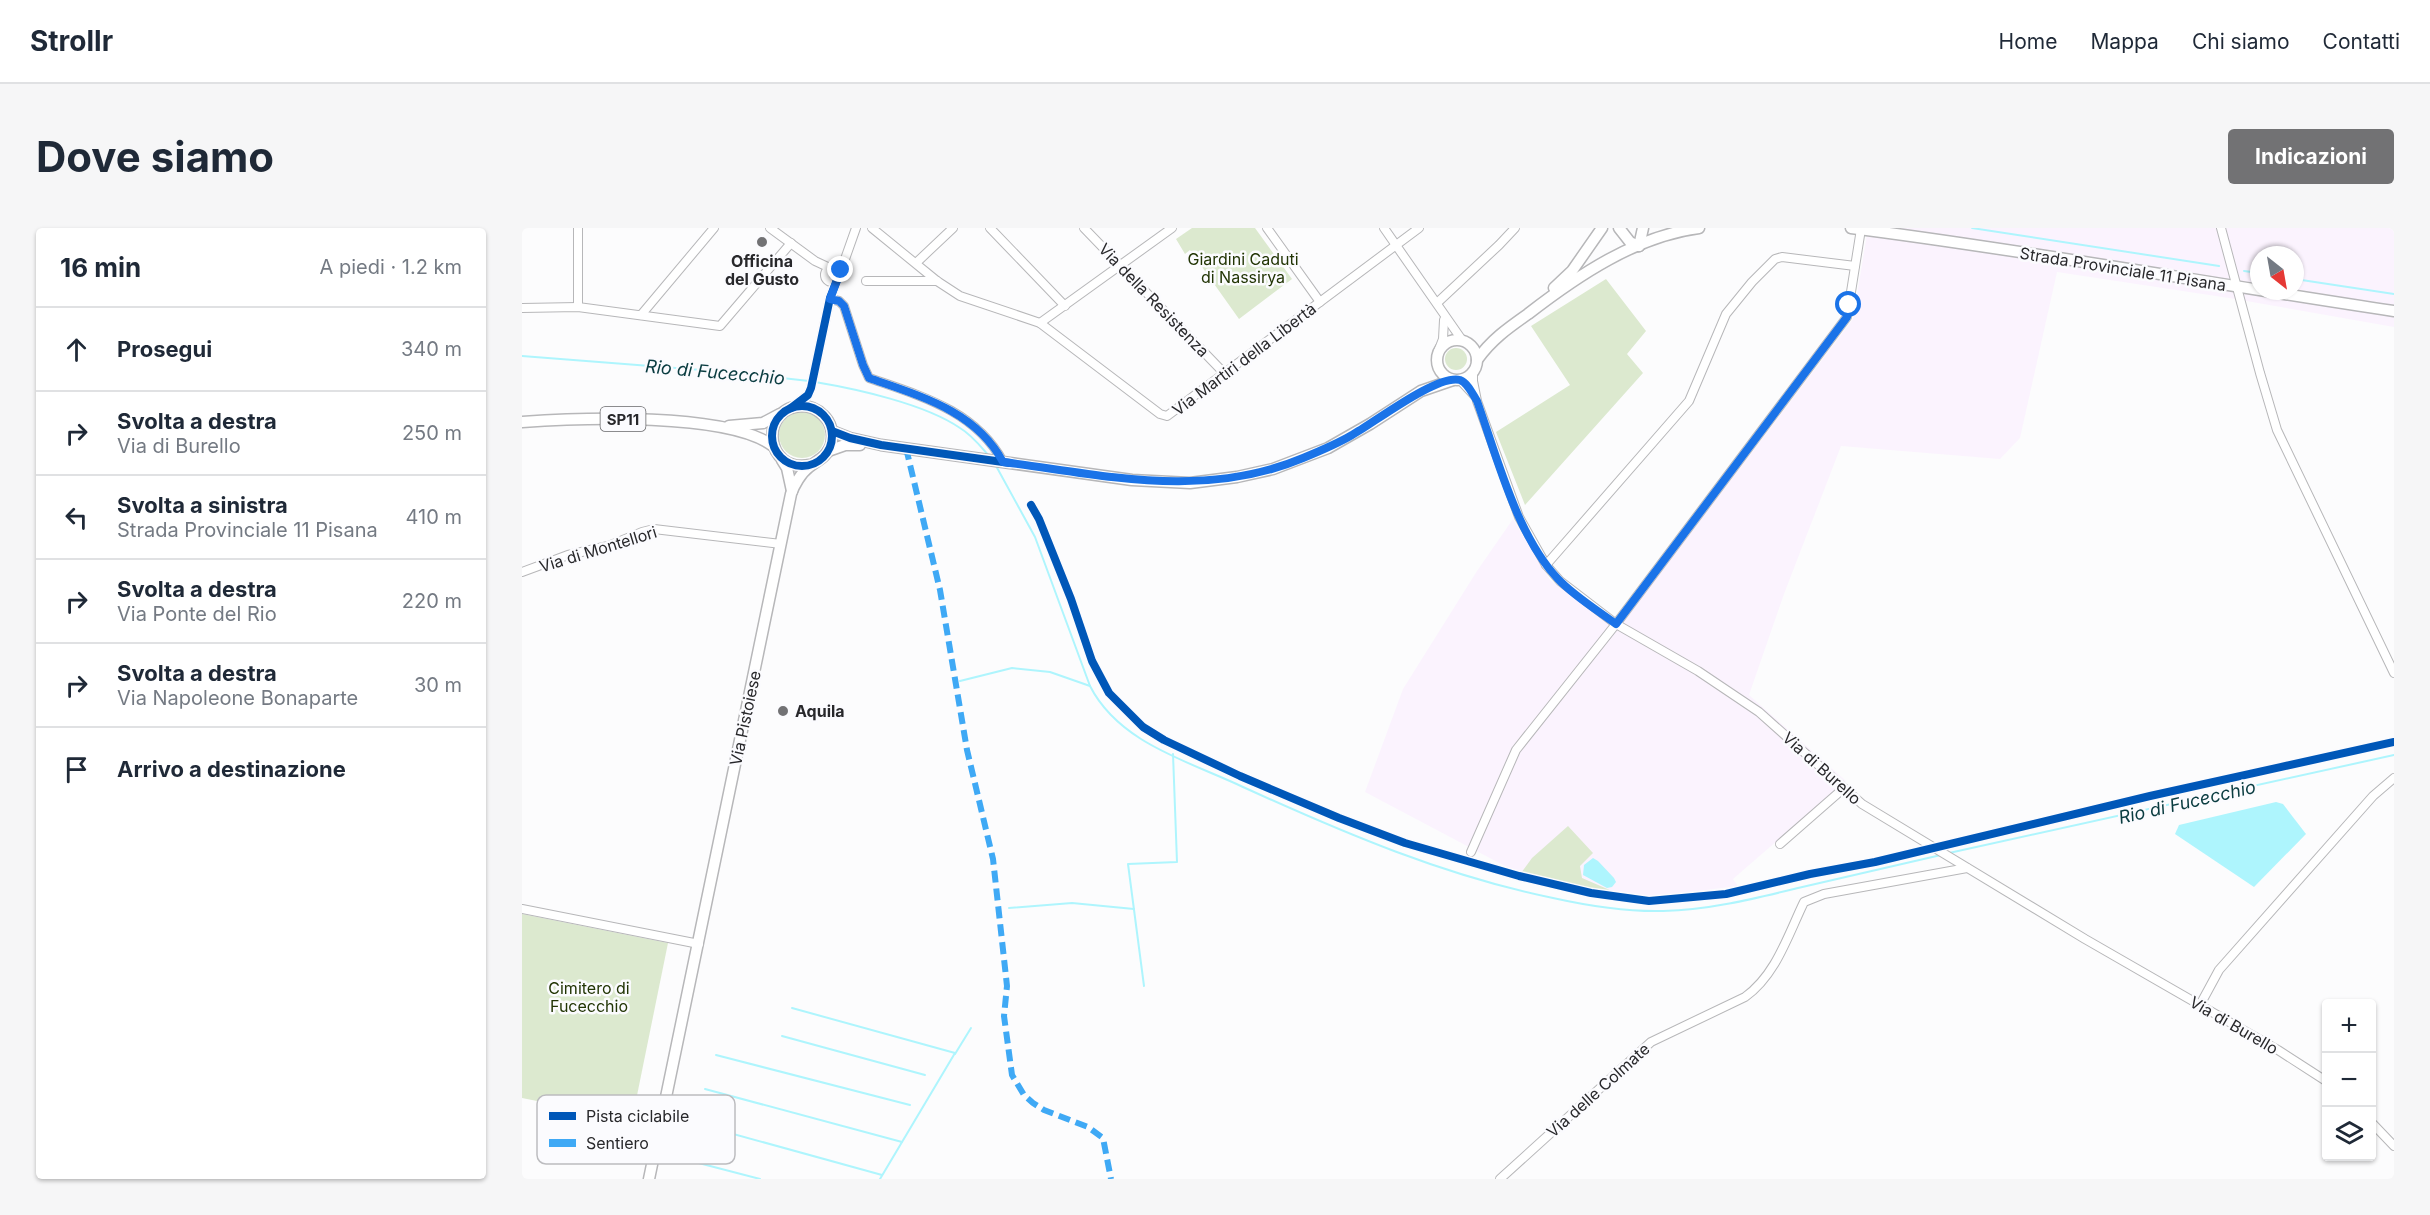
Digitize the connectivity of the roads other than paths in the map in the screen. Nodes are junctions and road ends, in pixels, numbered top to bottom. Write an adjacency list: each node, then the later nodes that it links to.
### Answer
1 (578, 228): 37 (street)
2 (714, 228): 41 (street)
3 (770, 228): 21 (street)
4 (856, 228): 24 (street)
5 (872, 228): 25 (street)
6 (953, 228): 25 (street)
7 (990, 228): 36 (street)
8 (1084, 228): 26 (street, Via della Resistenza)
9 (1172, 228): 26 (street)
10 (1267, 228): 34 (street)
11 (1384, 228): 22 (street)
12 (1419, 228): 22 (street, Via Martiri della Libertà)
13 (1515, 228): 35 (street)
14 (1602, 228): 39 (main road)
15 (1619, 228): 23 (main road)
16 (1643, 228): 23 (main road)
17 (1699, 228): 19 (main road)
18 (2221, 228): 32 (street)
19 (1680, 229): 23 (main road)
20 (1856, 229): 27 (street); 32 (main road, Strada Provinciale 11 Pisana)
21 (791, 243): 28 (street); 41 (street)
22 (1396, 245): 34 (street, Via Martiri della Libertà); 35 (street)
23 (1639, 246): 39 (main road)
24 (846, 253): 28 (street); 29 (street)
25 (916, 263): 31 (street)
26 (1120, 266): 36 (street); 50 (street, Via della Resistenza)
27 (1855, 266): 68 (street); 70 (street)
28 (828, 272): 29 (street); 29 (street); 33 (street)
29 (838, 278): 33 (street)
30 (866, 281): 31 (street)
31 (937, 281): 43 (street)
32 (2237, 288): 40 (main road, Strada Provinciale 11 Pisana); 71 (street)
33 (830, 298): 52 (street); 64 (street)
34 (1320, 302): 50 (street, Via Martiri della Libertà)
35 (1437, 303): 42 (street)
36 (1065, 306): 43 (street)
37 (578, 307): 38 (street); 41 (street)
38 (522, 308)
39 (1534, 309): 44 (main road)
40 (2394, 311)
41 (641, 315)
42 (1444, 317): 45 (street); 46 (street)
43 (1040, 323): 50 (street, Via Martiri della Libertà)
44 (1495, 338): 45 (main road); 47 (main road)
45 (1464, 341): 46 (main road); 47 (main road)
46 (1438, 352): 48 (main road)
47 (1477, 360): 49 (main road)
48 (1437, 364): 51 (main road); 53 (main road)
49 (1473, 372): 51 (main road); 54 (street, Via di Burello)
50 (1224, 373)
51 (1456, 380): 53 (main road); 54 (street, Via di Burello)
52 (811, 388): 55 (street); 56 (street)
53 (1420, 391): 64 (main road)
54 (1477, 401): 68 (street, Via di Burello)
55 (787, 411): 56 (main road); 58 (main road); 61 (main road)
56 (823, 415): 59 (main road)
57 (522, 422): 58 (main road, SP11)
58 (723, 427): 61 (main road, SP11)
59 (832, 431): 60 (main road); 62 (main road)
60 (881, 445): 62 (main road); 64 (main road)
61 (773, 446): 63 (main road)
62 (828, 451): 65 (main road)
63 (780, 458): 65 (main road); 66 (main road, Via Pistoiese)
64 (1007, 463)
65 (810, 465): 66 (main road, Via Pistoiese)
66 (792, 491): 67 (main road, Via Pistoiese)
67 (781, 544): 69 (street, Via di Montellori); 78 (main road, Via Pistoiese)
68 (1546, 565): 70 (street, Via di Burello)
69 (522, 572)
70 (1616, 624): 73 (street, Via di Burello); 75 (street)
71 (2394, 674)
72 (2394, 778): 79 (street)
73 (1844, 788): 74 (street); 76 (street, Via di Burello)
74 (1780, 844)
75 (1471, 852)
76 (1967, 868): 79 (street, Via di Burello); 86 (street, Via delle Colmate)
77 (522, 909): 78 (street)
78 (699, 944): 81 (main road, Via Pistoiese)
79 (2200, 1005): 80 (street, Via di Burello)
80 (2322, 1078)
81 (667, 1095)
82 (2376, 1128): 83 (street)
83 (2394, 1146)
84 (652, 1164): 85 (main road, Via Pistoiese)
85 (649, 1179)
86 (1500, 1179)

